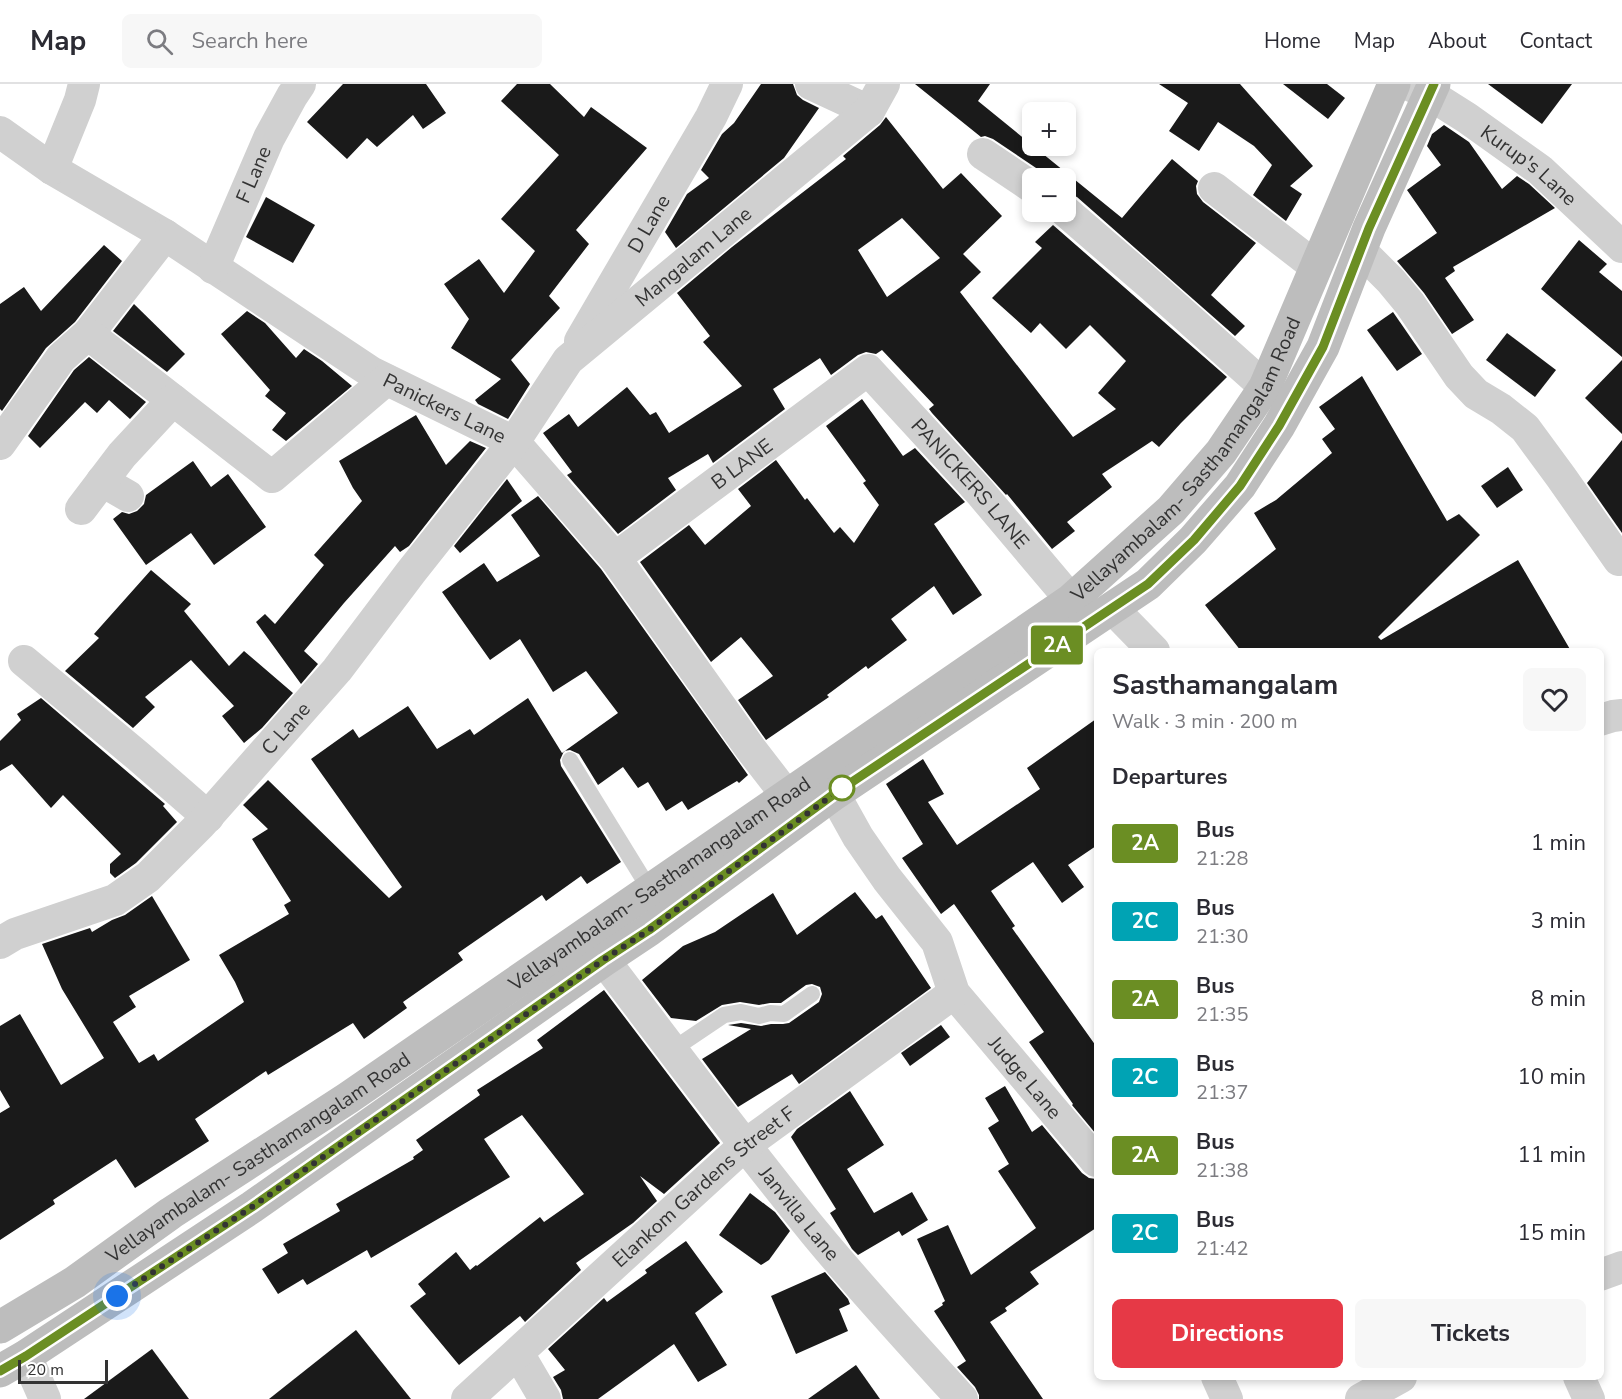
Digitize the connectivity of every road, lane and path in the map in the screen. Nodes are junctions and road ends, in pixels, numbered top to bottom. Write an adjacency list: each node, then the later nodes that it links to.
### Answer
1 (84, 84): 11 (street)
2 (300, 84): 19 (street, F Lane)
3 (727, 84): 21 (street, D Lane)
4 (811, 84): 8 (street)
5 (884, 84): 8 (street, Mangalam Lane)
6 (1394, 84): 18 (main road, Vellayambalam- Sasthamangalam Road)
7 (1423, 87): 16 (street, Kurup's Lane); 17 (main road, Vellayambalam- Sasthamangalam Road)
8 (869, 111): 21 (street, Mangalam Lane)
9 (8, 146): 11 (street, Panickers Lane)
10 (983, 154): 12 (street)
11 (52, 168): 15 (street, Panickers Lane)
12 (1022, 180)
13 (1214, 188): 18 (street)
14 (1076, 221): 24 (street)
15 (165, 235): 19 (street, Panickers Lane); 20 (street)
16 (1622, 247)
17 (1360, 250): 30 (street); 32 (main road, Vellayambalam- Sasthamangalam Road)
18 (1315, 266): 24 (main road, Vellayambalam- Sasthamangalam Road)
19 (213, 268): 23 (street, Panickers Lane)
20 (88, 334): 25 (street); 27 (street)
21 (568, 360): 26 (street, Mangalam Lane)
22 (868, 370): 29 (street, B LANE); 31 (street, PANICKERS LANE)
23 (386, 380): 25 (street); 26 (street, Panickers Lane)
24 (1265, 387): 31 (main road, Vellayambalam- Sasthamangalam Road)
25 (173, 400): 28 (street)
26 (514, 442): 29 (street, Panickers Lane); 40 (street, C Lane)
27 (0, 444)
28 (81, 509)
29 (615, 558): 39 (street, Panickers Lane)
30 (1619, 560)
31 (1071, 600): 39 (main road, Vellayambalam- Sasthamangalam Road)
32 (1112, 608): 33 (street); 38 (main road, Vellayambalam- Sasthamangalam Road)
33 (1151, 648)
34 (24, 661): 40 (street)
35 (1622, 715): 36 (street)
36 (1604, 719)
37 (570, 760): 41 (lane)
38 (834, 794): 43 (main road, Vellayambalam- Sasthamangalam Road); 44 (street)
39 (787, 796): 41 (main road, Vellayambalam- Sasthamangalam Road)
40 (208, 817): 42 (street, C Lane)
41 (650, 890): 49 (main road, Vellayambalam- Sasthamangalam Road)
42 (0, 943)
43 (603, 960): 46 (street, Janvilla Lane); 51 (main road, Vellayambalam- Sasthamangalam Road)
44 (954, 993): 47 (street, Elankom Gardens Street F); 48 (street, Judge Lane)
45 (812, 994): 46 (lane)
46 (672, 1050): 47 (street, Janvilla Lane)
47 (745, 1145): 54 (street, Elankom Gardens Street F); 62 (street, Janvilla Lane)
48 (1094, 1159)
49 (132, 1240): 51 (main road); 53 (main road, Vellayambalam- Sasthamangalam Road)
50 (1622, 1267): 52 (street)
51 (153, 1273): 55 (main road, Vellayambalam- Sasthamangalam Road)
52 (1604, 1274)
53 (0, 1327)
54 (518, 1353): 60 (street, Elankom Gardens Street F); 61 (street)
55 (13, 1364): 59 (street)
56 (1218, 1380): 63 (street)
57 (1396, 1380): 64 (street)
58 (1580, 1380): 65 (street)
59 (45, 1399)
60 (466, 1399)
61 (545, 1399)
62 (962, 1399)
63 (1227, 1399)
64 (1361, 1399)
65 (1589, 1399)

